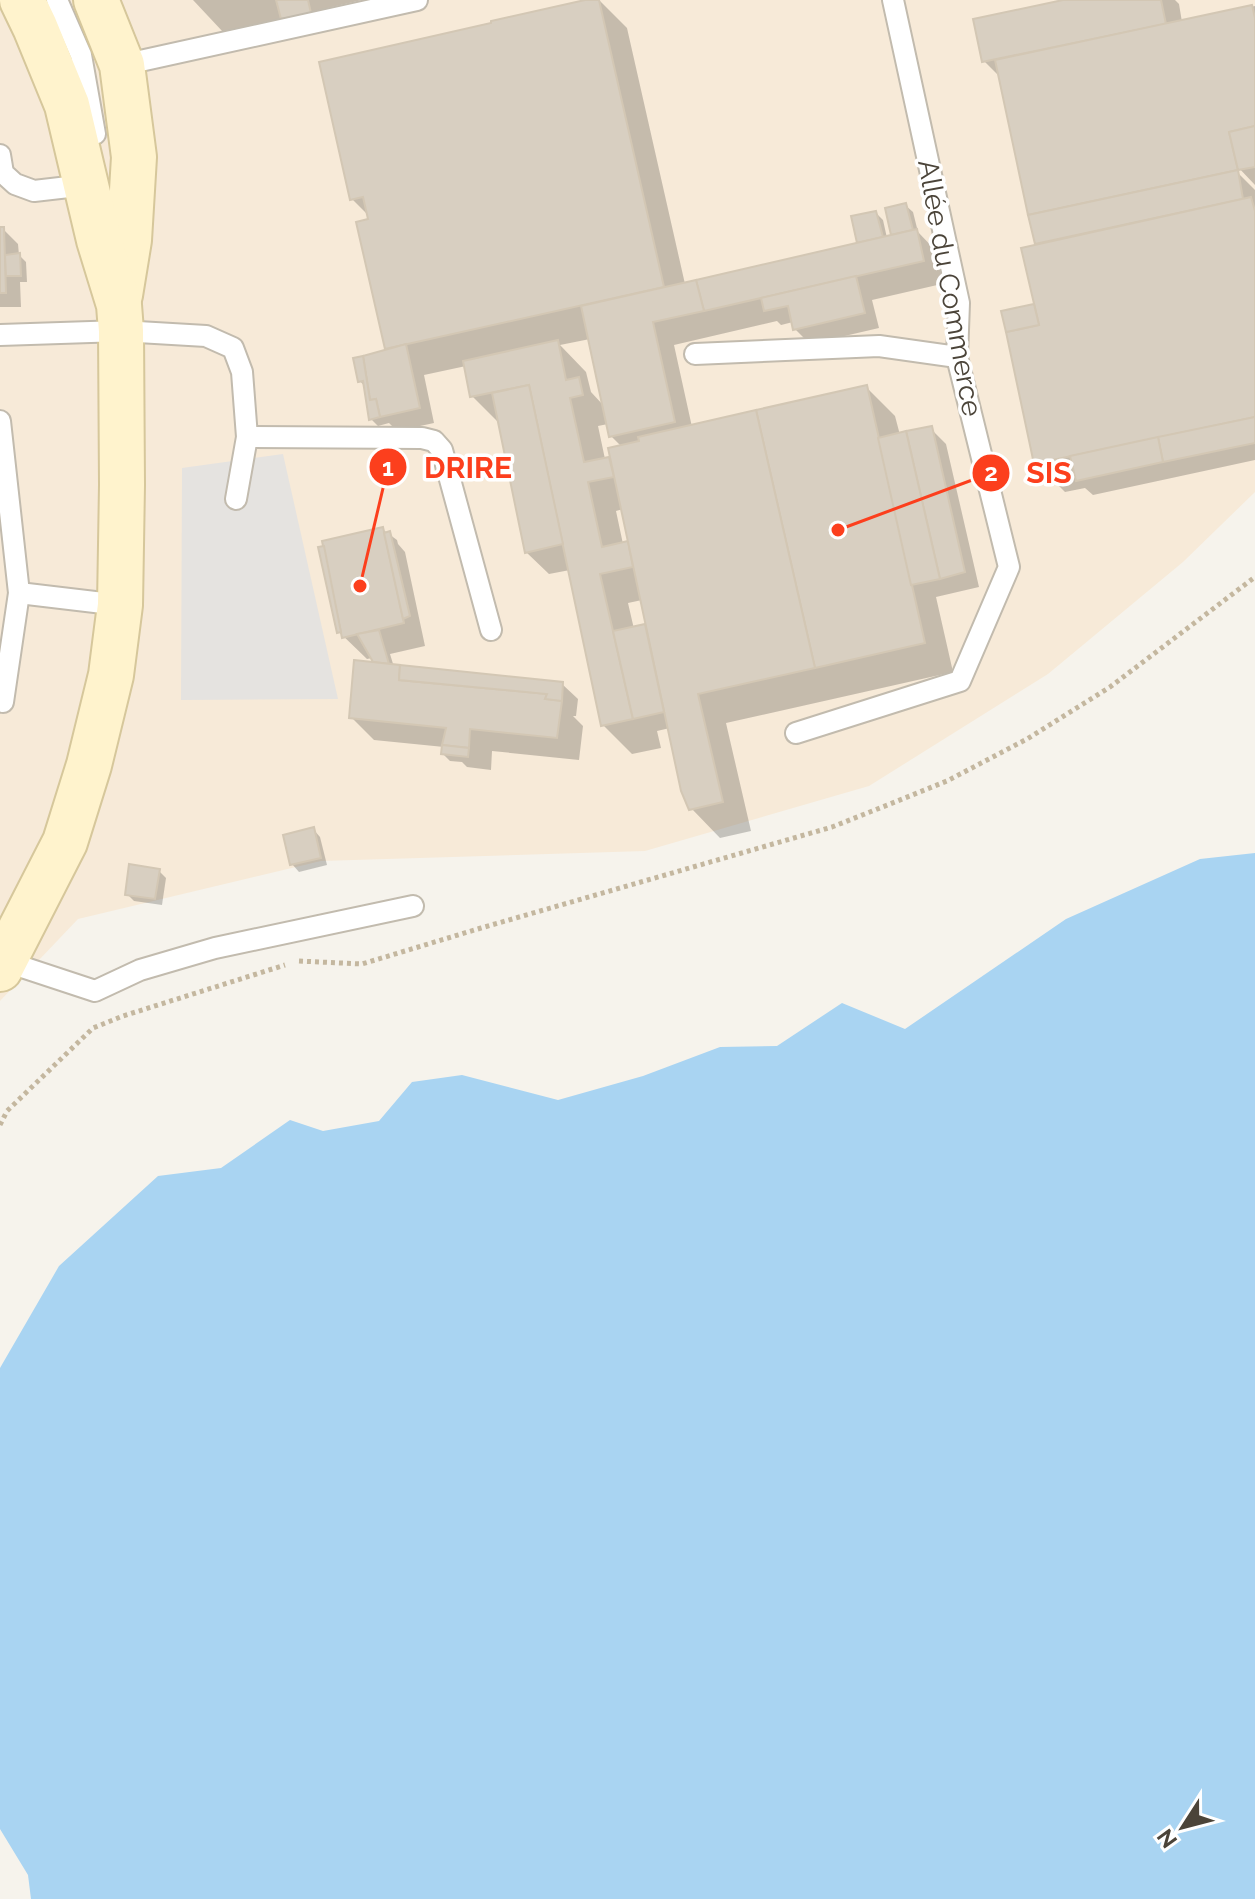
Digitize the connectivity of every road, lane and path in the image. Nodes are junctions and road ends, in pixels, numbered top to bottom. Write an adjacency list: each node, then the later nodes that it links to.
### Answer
1 (22, 0): 8 (street)
2 (57, 0): 9 (lane)
3 (96, 0): 6 (street)
4 (417, 0): 6 (lane)
5 (893, 0): 12 (lane, Allée du Commerce)
6 (122, 65): 9 (street)
7 (0, 155): 8 (lane)
8 (86, 185): 9 (street)
9 (120, 318): 10 (lane); 14 (lane); 18 (street)
10 (0, 335)
11 (695, 354): 12 (lane)
12 (957, 357): 21 (lane, Allée du Commerce)
13 (0, 421): 17 (lane)
14 (247, 437): 15 (lane); 19 (lane)
15 (236, 499)
16 (1255, 577): 24 (path)
17 (19, 593): 18 (lane); 20 (lane)
18 (120, 605): 23 (street)
19 (491, 630)
20 (3, 702)
21 (796, 733)
22 (413, 906): 23 (lane)
23 (2, 965)
24 (0, 1125)

